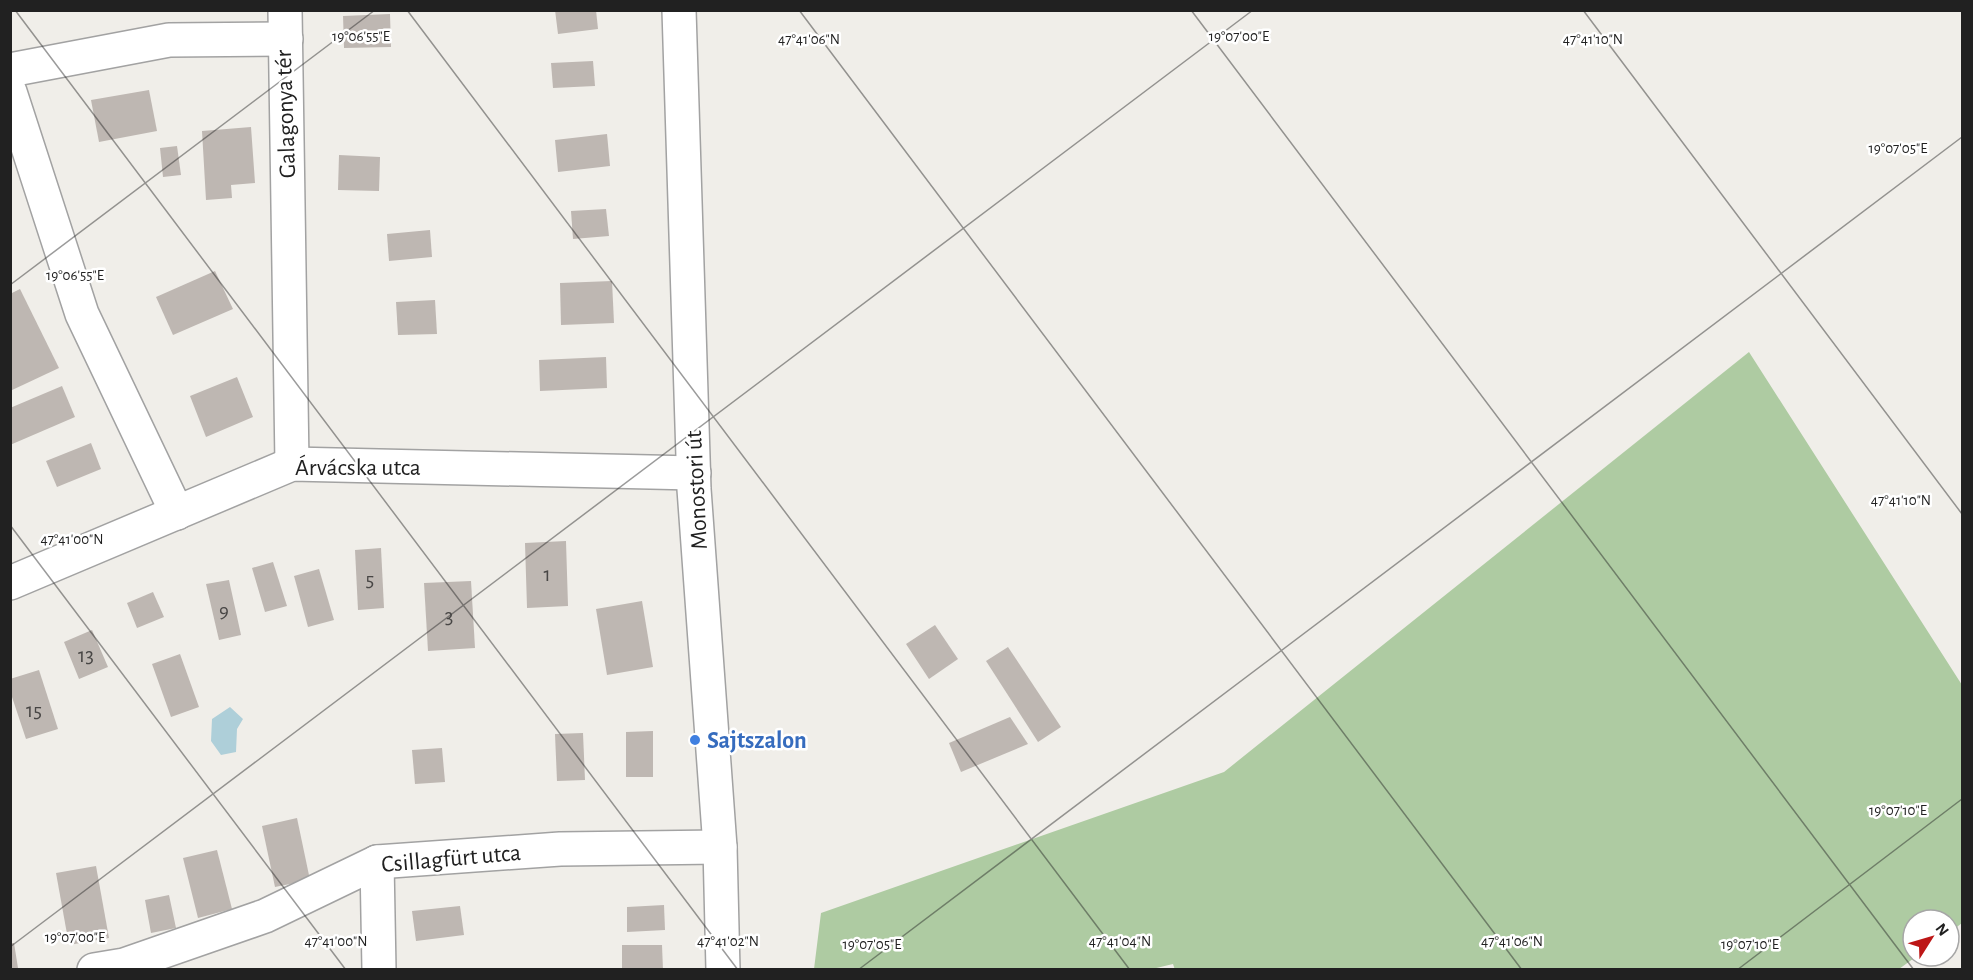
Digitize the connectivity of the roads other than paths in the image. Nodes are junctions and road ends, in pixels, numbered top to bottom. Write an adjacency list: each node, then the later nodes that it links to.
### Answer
1 (679, 10): 6 (street, Monostori út)
2 (285, 25): 3 (street, Galagonya tér); 5 (street, Galagonya tér)
3 (10, 70)
4 (10, 92): 7 (street)
5 (292, 464): 6 (street, Árvácska utca); 7 (street, Árvácska utca)
6 (694, 472): 9 (street, Monostori út)
7 (177, 513): 8 (street, Árvácska utca)
8 (10, 583)
9 (720, 847): 10 (street, Csillagfürt utca); 13 (street, Monostori út)
10 (377, 862): 11 (street, Csillagfürt utca); 12 (street)
11 (94, 969)
12 (379, 969)
13 (723, 969)

